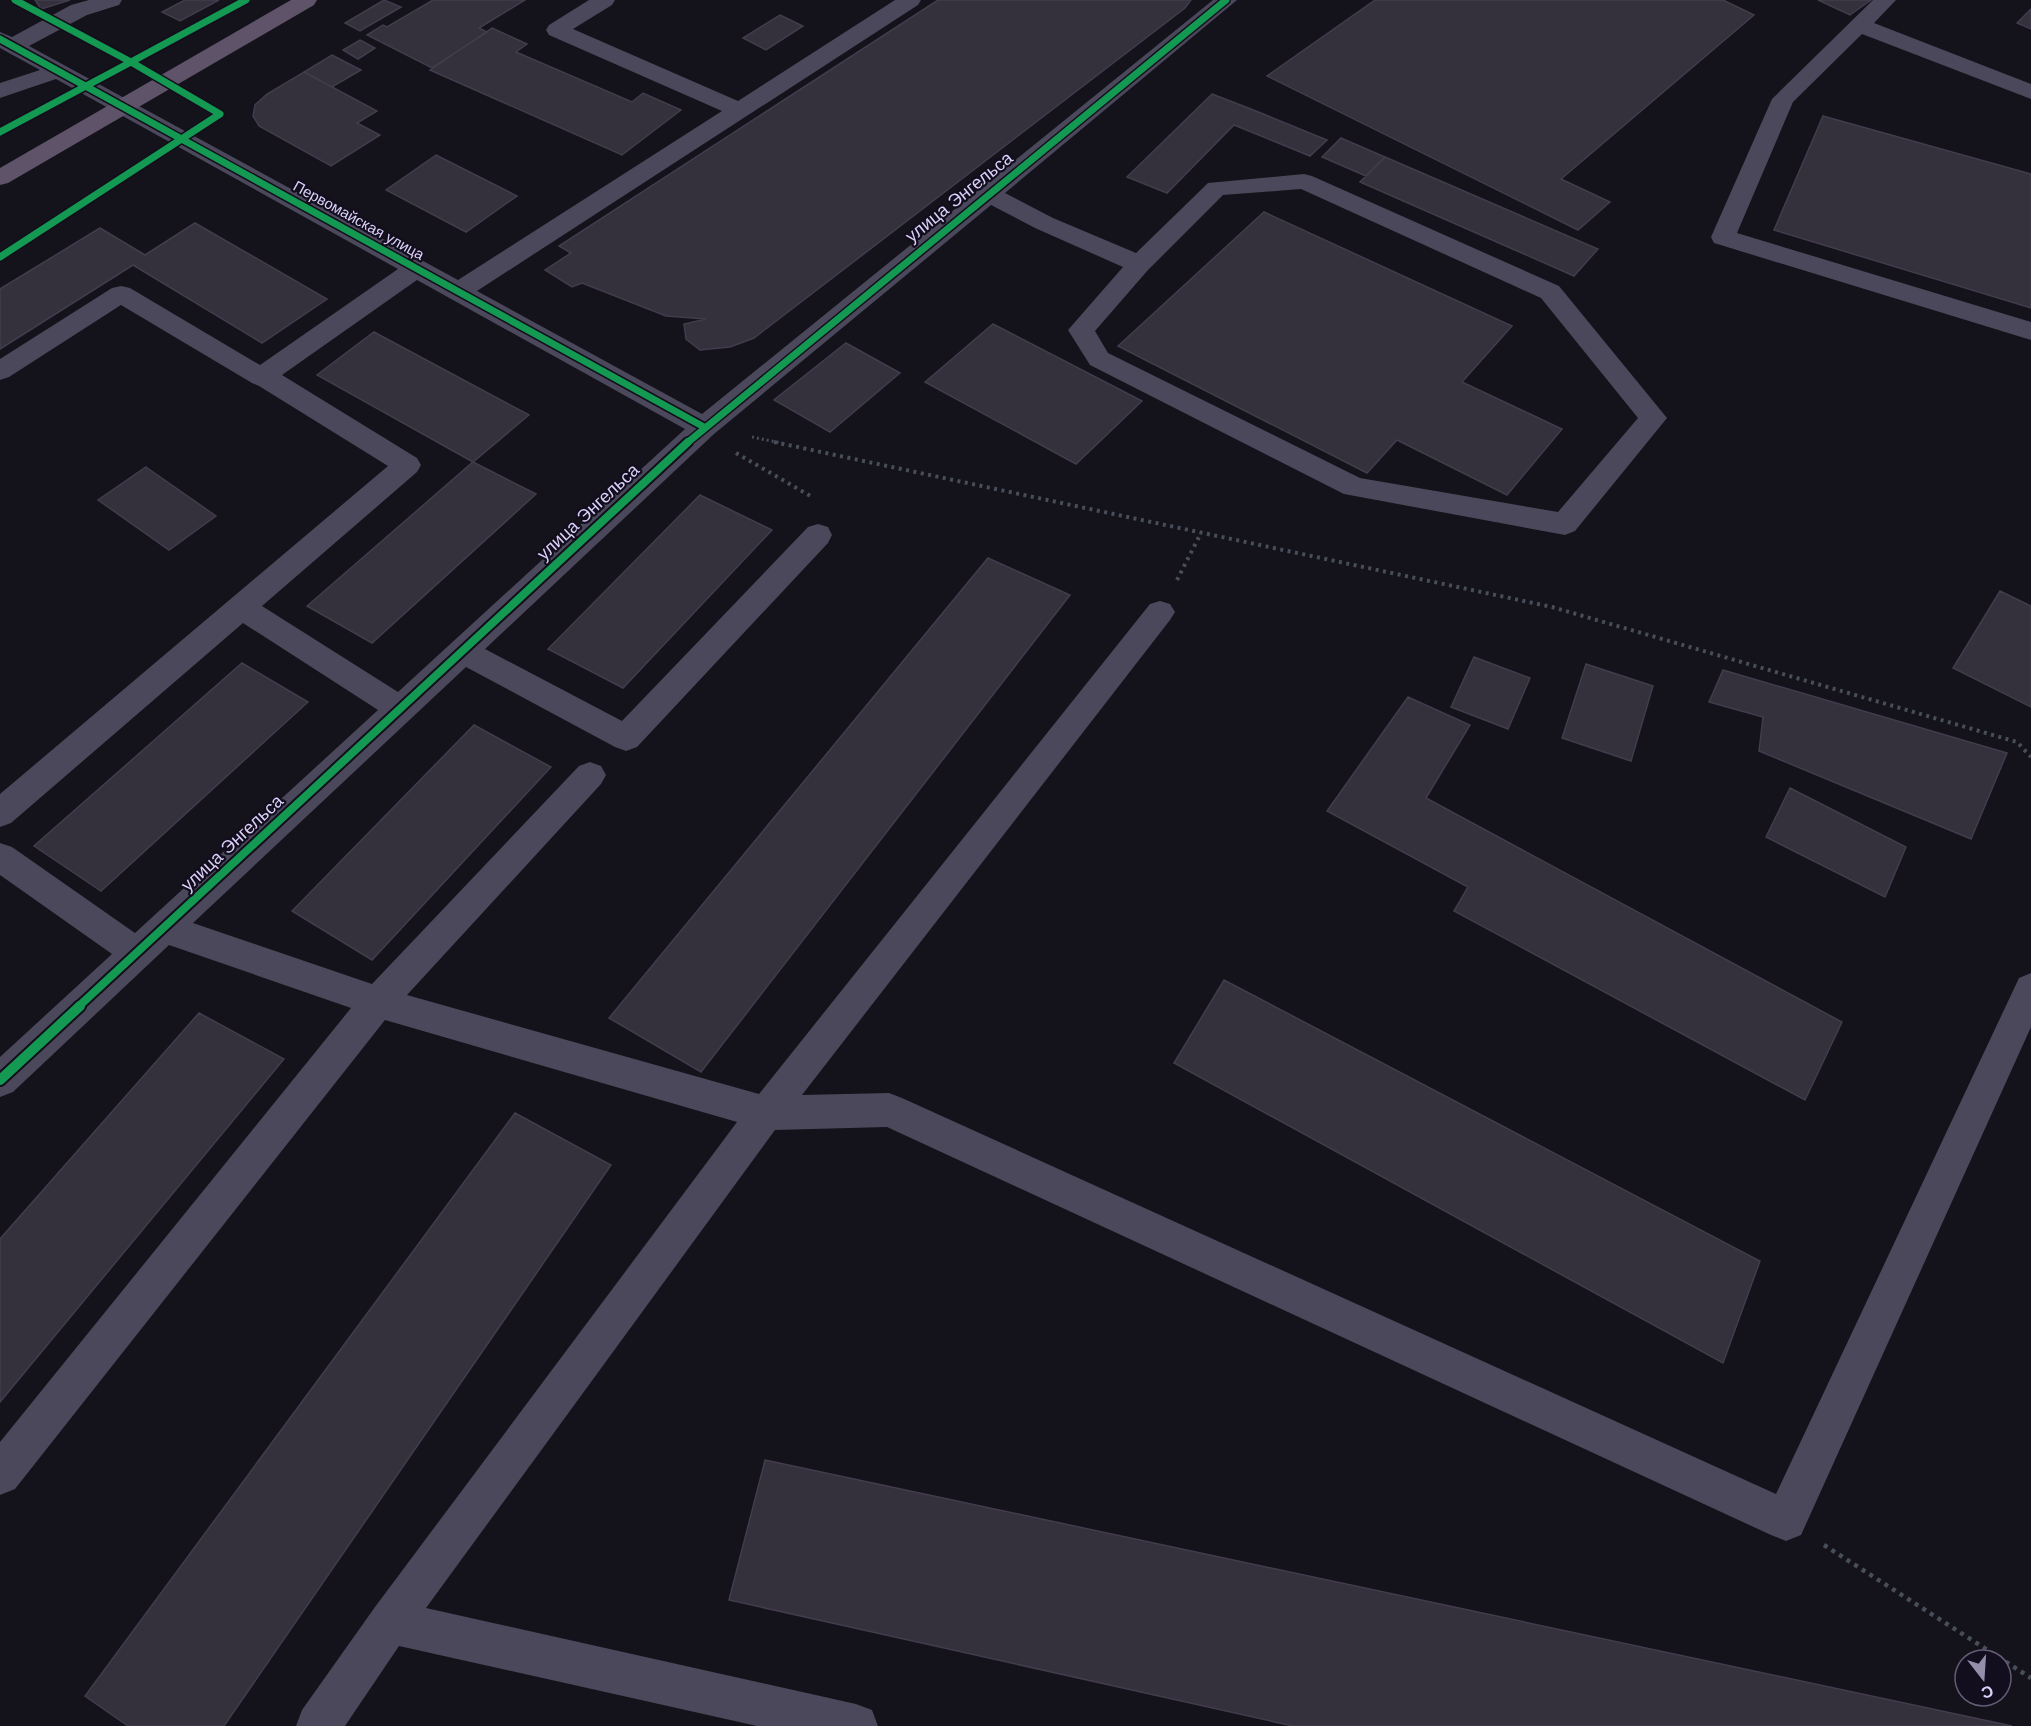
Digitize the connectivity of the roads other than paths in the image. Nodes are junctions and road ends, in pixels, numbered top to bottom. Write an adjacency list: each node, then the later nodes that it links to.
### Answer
1 (111, 0): 8 (street)
2 (306, 0): 12 (main road)
3 (604, 0): 13 (street)
4 (910, 0): 13 (street)
5 (1226, 0): 15 (street, улица Энгельса)
6 (1885, 0): 7 (street)
7 (1859, 25): 11 (street); 19 (street)
8 (6, 42): 9 (street, Первомайская улица)
9 (59, 71): 10 (street); 12 (street, Первомайская улица)
10 (0, 91)
11 (2031, 92)
12 (123, 106): 14 (main road); 17 (street, Первомайская улица)
13 (739, 110): 18 (street)
14 (0, 178)
15 (989, 194): 16 (street); 22 (street, улица Энгельса)
16 (1139, 264): 16 (street)
17 (416, 268): 18 (street, Первомайская улица); 21 (street)
18 (458, 292): 22 (street, Первомайская улица)
19 (2031, 332)
20 (0, 371): 21 (street)
21 (262, 375): 24 (street)
22 (695, 436): 26 (street, улица Энгельса)
23 (818, 535): 26 (street)
24 (241, 607): 27 (street); 29 (street)
25 (1160, 612): 36 (street)
26 (463, 651): 27 (street, улица Энгельса)
27 (401, 709): 31 (street, улица Энгельса)
28 (590, 775): 34 (street)
29 (0, 813)
30 (0, 857): 32 (street)
31 (164, 928): 32 (street, улица Энгельса); 34 (street)
32 (137, 953): 35 (street, улица Энгельса)
33 (2031, 989): 36 (street)
34 (378, 1002): 36 (street); 37 (street)
35 (0, 1080)
36 (766, 1113): 38 (street)
37 (0, 1474)
38 (390, 1622): 39 (street); 40 (street)
39 (318, 1726)
40 (856, 1726)

